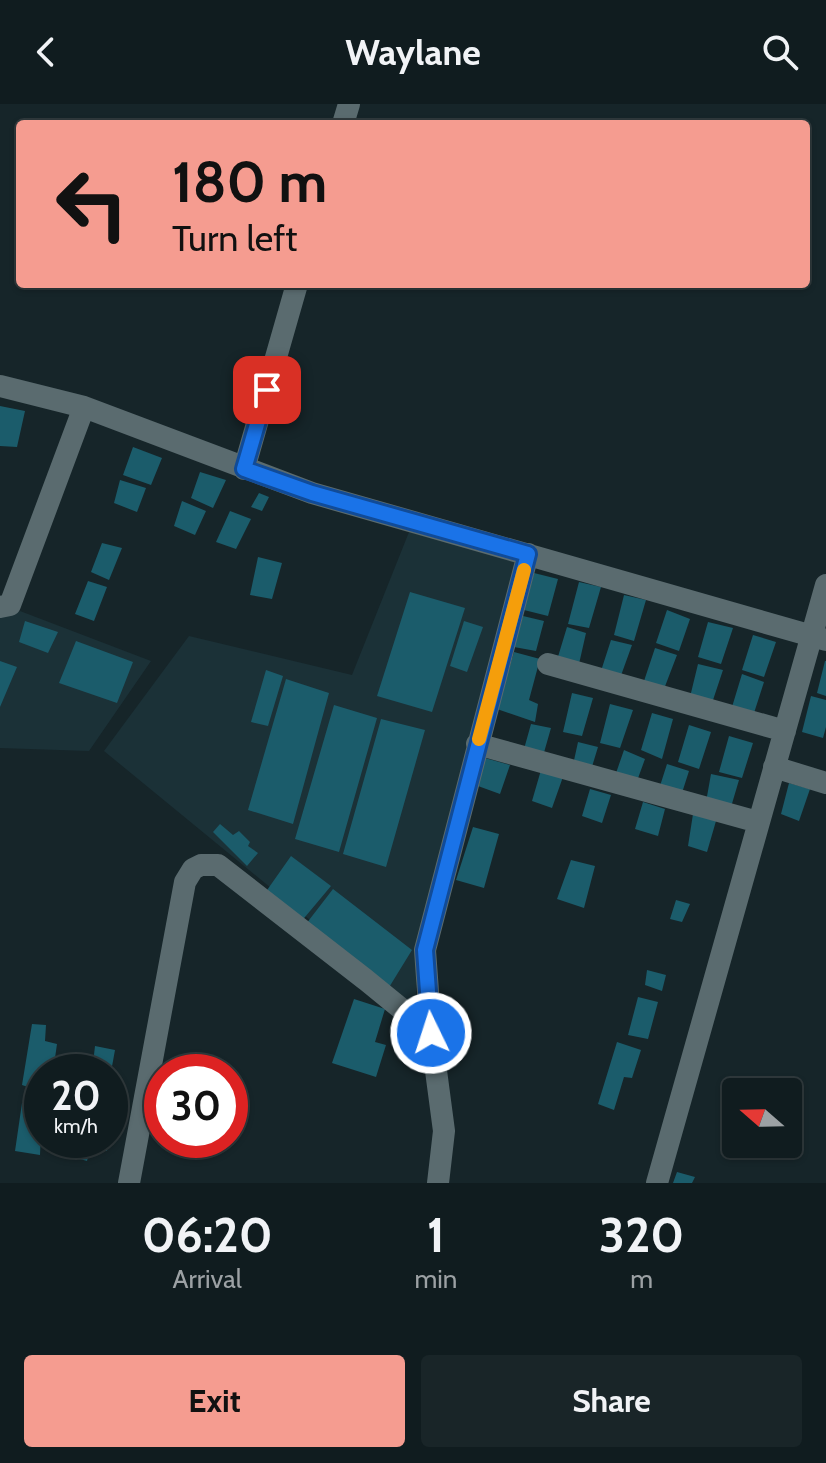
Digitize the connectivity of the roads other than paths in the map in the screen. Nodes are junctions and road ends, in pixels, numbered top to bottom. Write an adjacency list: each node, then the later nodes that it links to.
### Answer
1 (296, 288): 4 (street)
2 (0, 386): 3 (street)
3 (84, 407): 4 (street); 7 (street)
4 (244, 469): 5 (street)
5 (528, 554): 8 (street); 11 (street)
6 (826, 585): 8 (street)
7 (0, 607)
8 (819, 638): 10 (street)
9 (548, 664): 10 (street)
10 (785, 731): 12 (street)
11 (477, 744): 14 (street); 15 (street)
12 (774, 767): 13 (street); 14 (street)
13 (826, 783)
14 (758, 822): 18 (street)
15 (431, 1033): 16 (street); 17 (street)
16 (129, 1183)
17 (438, 1183)
18 (657, 1183)

